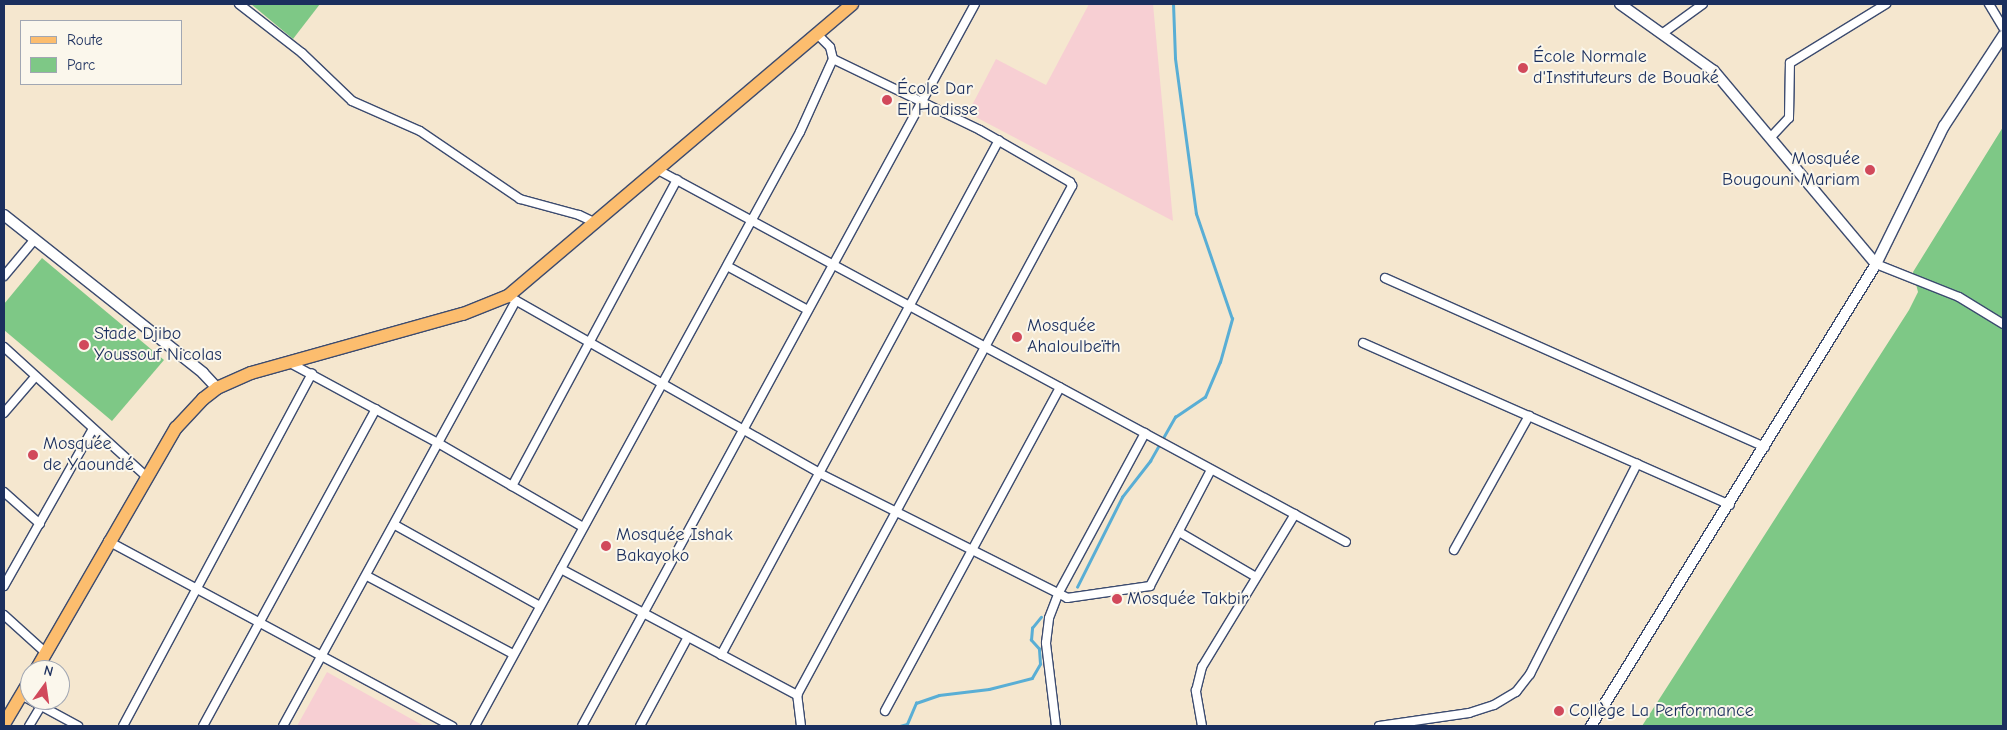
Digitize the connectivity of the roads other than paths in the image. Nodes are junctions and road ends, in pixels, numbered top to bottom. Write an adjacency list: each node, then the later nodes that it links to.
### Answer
1 (239, 4): 20 (street)
2 (852, 4): 10 (main road)
3 (975, 4): 13 (street)
4 (1620, 4): 9 (street)
5 (1703, 4): 9 (street)
6 (1886, 4): 14 (street)
7 (1989, 4): 8 (street)
8 (2003, 27)
9 (1663, 33): 14 (street)
10 (818, 35): 12 (street); 16 (main road)
11 (2003, 36): 23 (street)
12 (833, 59): 13 (street); 19 (street)
13 (922, 101): 15 (street); 22 (street)
14 (1771, 137): 23 (street)
15 (999, 140): 28 (street); 34 (street)
16 (658, 170): 17 (street); 20 (main road)
17 (677, 180): 19 (street); 31 (street)
18 (4, 215): 21 (street)
19 (752, 220): 22 (street); 24 (street)
20 (596, 223): 27 (main road)
21 (34, 239): 25 (street); 40 (street)
22 (834, 264): 28 (street); 29 (street)
23 (1876, 264): 30 (street); 48 (street)
24 (727, 266): 29 (street); 38 (street)
25 (4, 276)
26 (1385, 278): 48 (street)
27 (512, 298): 31 (street); 35 (main road); 47 (street)
28 (911, 306): 34 (street); 51 (street)
29 (808, 310): 45 (street)
30 (2003, 324)
31 (589, 343): 38 (street); 53 (street)
32 (1363, 343): 43 (street)
33 (4, 347): 37 (street)
34 (986, 347): 39 (street); 56 (street)
35 (287, 361): 36 (street); 40 (main road)
36 (312, 374): 41 (street); 70 (street)
37 (36, 376): 42 (street); 44 (street)
38 (663, 385): 45 (street); 60 (street)
39 (1060, 387): 46 (street); 64 (street)
40 (217, 388): 52 (main road)
41 (376, 409): 47 (street); 75 (street)
42 (4, 413)
43 (1529, 416): 49 (street); 65 (street)
44 (93, 429): 52 (street); 58 (street)
45 (743, 431): 51 (street); 73 (street)
46 (1145, 433): 50 (street); 71 (street)
47 (438, 443): 53 (street); 59 (street)
48 (1764, 448): 55 (street)
49 (1637, 464): 55 (street); 100 (street)
50 (1211, 470): 57 (street); 61 (street)
51 (819, 473): 56 (street); 79 (street)
52 (147, 477): 62 (main road)
53 (512, 486): 60 (street)
54 (4, 492): 58 (street)
55 (1730, 505): 101 (street)
56 (895, 514): 64 (street); 82 (street)
57 (1295, 514): 63 (street); 68 (street)
58 (40, 524): 69 (street)
59 (396, 525): 67 (street); 72 (street)
60 (583, 527): 66 (street)
61 (1179, 532): 68 (street); 71 (street)
62 (108, 542): 70 (street); 77 (main road)
63 (1346, 542)
64 (970, 549): 71 (street); 86 (street)
65 (1454, 550)
66 (561, 569): 72 (street); 73 (street)
67 (367, 576): 78 (street); 80 (street)
68 (1256, 577): 99 (street)
69 (4, 586)
70 (198, 588): 75 (street); 90 (street)
71 (1058, 594): 98 (street)
72 (540, 606): 78 (street)
73 (644, 613): 76 (street); 95 (street)
74 (4, 615): 77 (street)
75 (260, 622): 80 (street); 91 (street)
76 (688, 637): 79 (street); 96 (street)
77 (46, 653): 81 (main road)
78 (513, 654): 94 (street)
79 (721, 655): 82 (street)
80 (322, 656): 92 (street); 93 (street)
81 (42, 660)
82 (796, 695): 97 (street)
83 (20, 697): 87 (main road)
84 (38, 710): 88 (street)
85 (48, 710): 89 (street)
86 (885, 712)
87 (4, 724)
88 (29, 726)
89 (78, 726)
90 (123, 726)
91 (203, 726)
92 (283, 726)
93 (452, 726)
94 (475, 726)
95 (582, 726)
96 (640, 726)
97 (801, 726)
98 (1056, 726)
99 (1202, 726)
100 (1379, 726)
101 (1591, 726)

